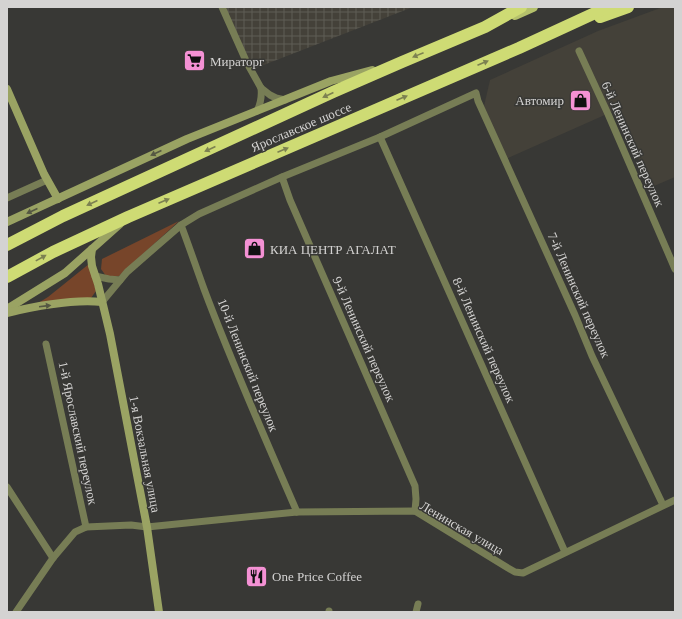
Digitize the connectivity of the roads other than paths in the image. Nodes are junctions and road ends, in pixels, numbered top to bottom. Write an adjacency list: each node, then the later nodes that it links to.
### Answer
1 (222, 7): 10 (street)
2 (521, 7): 6 (highway)
3 (533, 7): 6 (main road, Ярославское шоссе)
4 (608, 7): 7 (highway, Ярославское шоссе)
5 (628, 7): 7 (highway)
6 (486, 27): 9 (highway, Ярославское шоссе, one-way to 9)
7 (519, 48): 19 (highway, Ярославское шоссе, one-way to 7)
8 (578, 51): 24 (street, 6-й Ленинский переулок)
9 (402, 62): 12 (street); 22 (highway, Ярославское шоссе, one-way to 22)
10 (261, 88): 12 (street); 13 (street)
11 (7, 89): 16 (street)
12 (285, 100): 13 (street)
13 (257, 111): 18 (street, one-way to 18)
14 (380, 137): 15 (street); 34 (street, 7-й Ленинский переулок); 39 (street, 8-й Ленинский переулок)
15 (282, 177): 21 (street); 35 (street, 9-й Ленинский переулок)
16 (48, 180): 17 (street); 18 (street)
17 (7, 198)
18 (58, 199): 20 (street, one-way to 20)
19 (128, 217): 23 (street); 26 (highway, Ярославское шоссе, one-way to 19)
20 (7, 222)
21 (181, 225): 27 (street); 36 (street, 10-й Ленинский переулок)
22 (7, 245)
23 (92, 249): 25 (street, 1-я Вокзальная улица); 29 (street)
24 (675, 268)
25 (95, 276): 27 (street); 28 (street, 1-я Вокзальная улица)
26 (7, 277)
27 (120, 280): 28 (street)
28 (102, 302): 30 (street, one-way to 28); 37 (street, 1-я Вокзальная улица)
29 (7, 309)
30 (7, 313)
31 (46, 344): 38 (street, 1-й Ярославский переулок)
32 (7, 487): 40 (street)
33 (675, 500): 34 (street, Ленинская улица)
34 (663, 505): 39 (street, Ленинская улица)
35 (415, 511): 36 (street, Ленинская улица); 39 (street, Ленинская улица)
36 (297, 512): 37 (street, Ленинская улица)
37 (147, 526): 38 (street, Ленинская улица); 43 (street, 1-я Вокзальная улица)
38 (86, 527): 40 (street)
39 (565, 552)
40 (53, 558): 42 (street)
41 (418, 604): 44 (street)
42 (16, 612)
43 (159, 612)
44 (416, 612)

